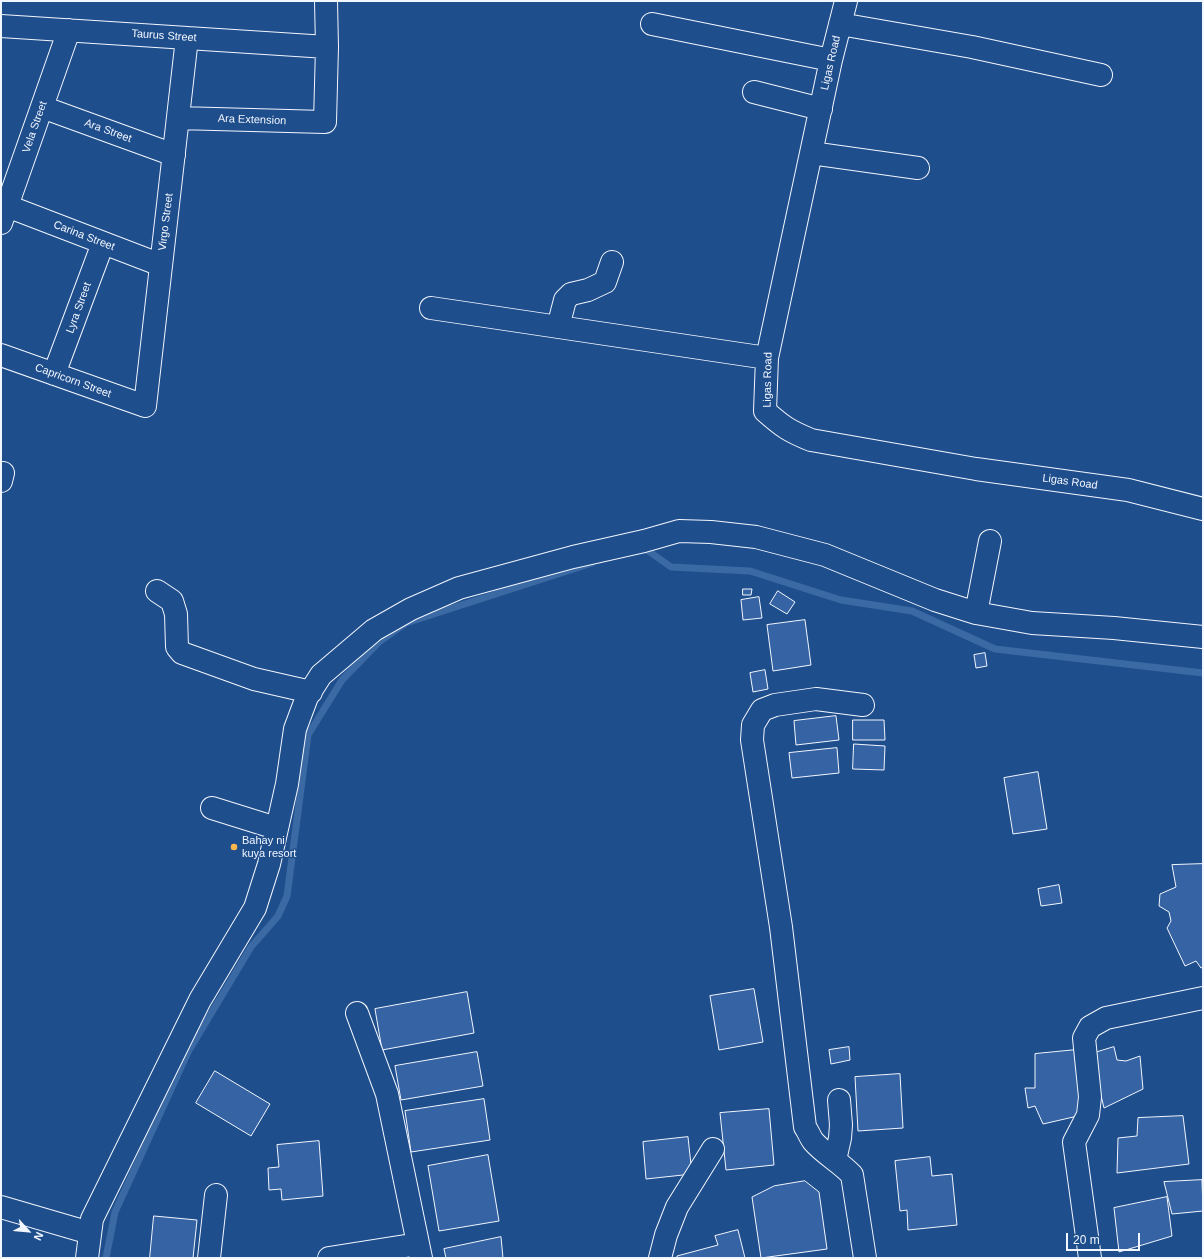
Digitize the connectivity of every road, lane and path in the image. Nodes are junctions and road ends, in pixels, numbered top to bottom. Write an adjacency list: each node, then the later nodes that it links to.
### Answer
1 (326, 1): 8 (street)
2 (846, 1): 4 (street, Ligas Road)
3 (652, 24): 9 (street)
4 (840, 24): 9 (street, Ligas Road); 10 (street)
5 (1, 26): 6 (street, Taurus Street)
6 (69, 30): 7 (street, Taurus Street); 12 (street, Vela Street)
7 (187, 38): 8 (street, Taurus Street); 14 (street, Virgo Street)
8 (327, 47): 14 (street, Ara Extension)
9 (831, 60): 13 (street, Ligas Road)
10 (1101, 75)
11 (754, 92): 13 (street)
12 (42, 107): 16 (street, Ara Street); 18 (street, Vela Street)
13 (821, 109): 15 (street, Ligas Road)
14 (178, 118): 16 (street, Virgo Street)
15 (811, 153): 17 (street); 25 (street, Ligas Road)
16 (174, 155): 21 (street, Virgo Street)
17 (918, 168)
18 (4, 215): 19 (street, Carina Street)
19 (103, 243): 21 (street, Carina Street); 26 (street, Lyra Street)
20 (612, 262): 23 (street)
21 (161, 265): 27 (street, Virgo Street)
22 (431, 308): 23 (street)
23 (558, 327): 25 (street)
24 (1, 355): 26 (street, Capricorn Street)
25 (767, 358): 28 (street, Ligas Road)
26 (54, 374): 27 (street, Capricorn Street)
27 (145, 406)
28 (1203, 509)
29 (990, 541): 31 (street)
30 (157, 591): 33 (street)
31 (976, 613): 32 (street); 33 (street)
32 (1203, 637)
33 (310, 692): 36 (street)
34 (864, 705): 41 (street)
35 (212, 808): 36 (street)
36 (276, 828): 44 (street)
37 (1203, 998): 51 (street)
38 (357, 1013): 45 (street)
39 (839, 1100): 41 (street)
40 (713, 1149): 49 (street)
41 (836, 1160): 50 (street)
42 (216, 1194): 47 (street)
43 (1, 1206): 44 (street)
44 (90, 1233): 46 (street)
45 (420, 1251): 48 (street)
46 (87, 1258)
47 (209, 1258)
48 (328, 1258)
49 (660, 1258)
50 (865, 1258)
51 (1090, 1258)

